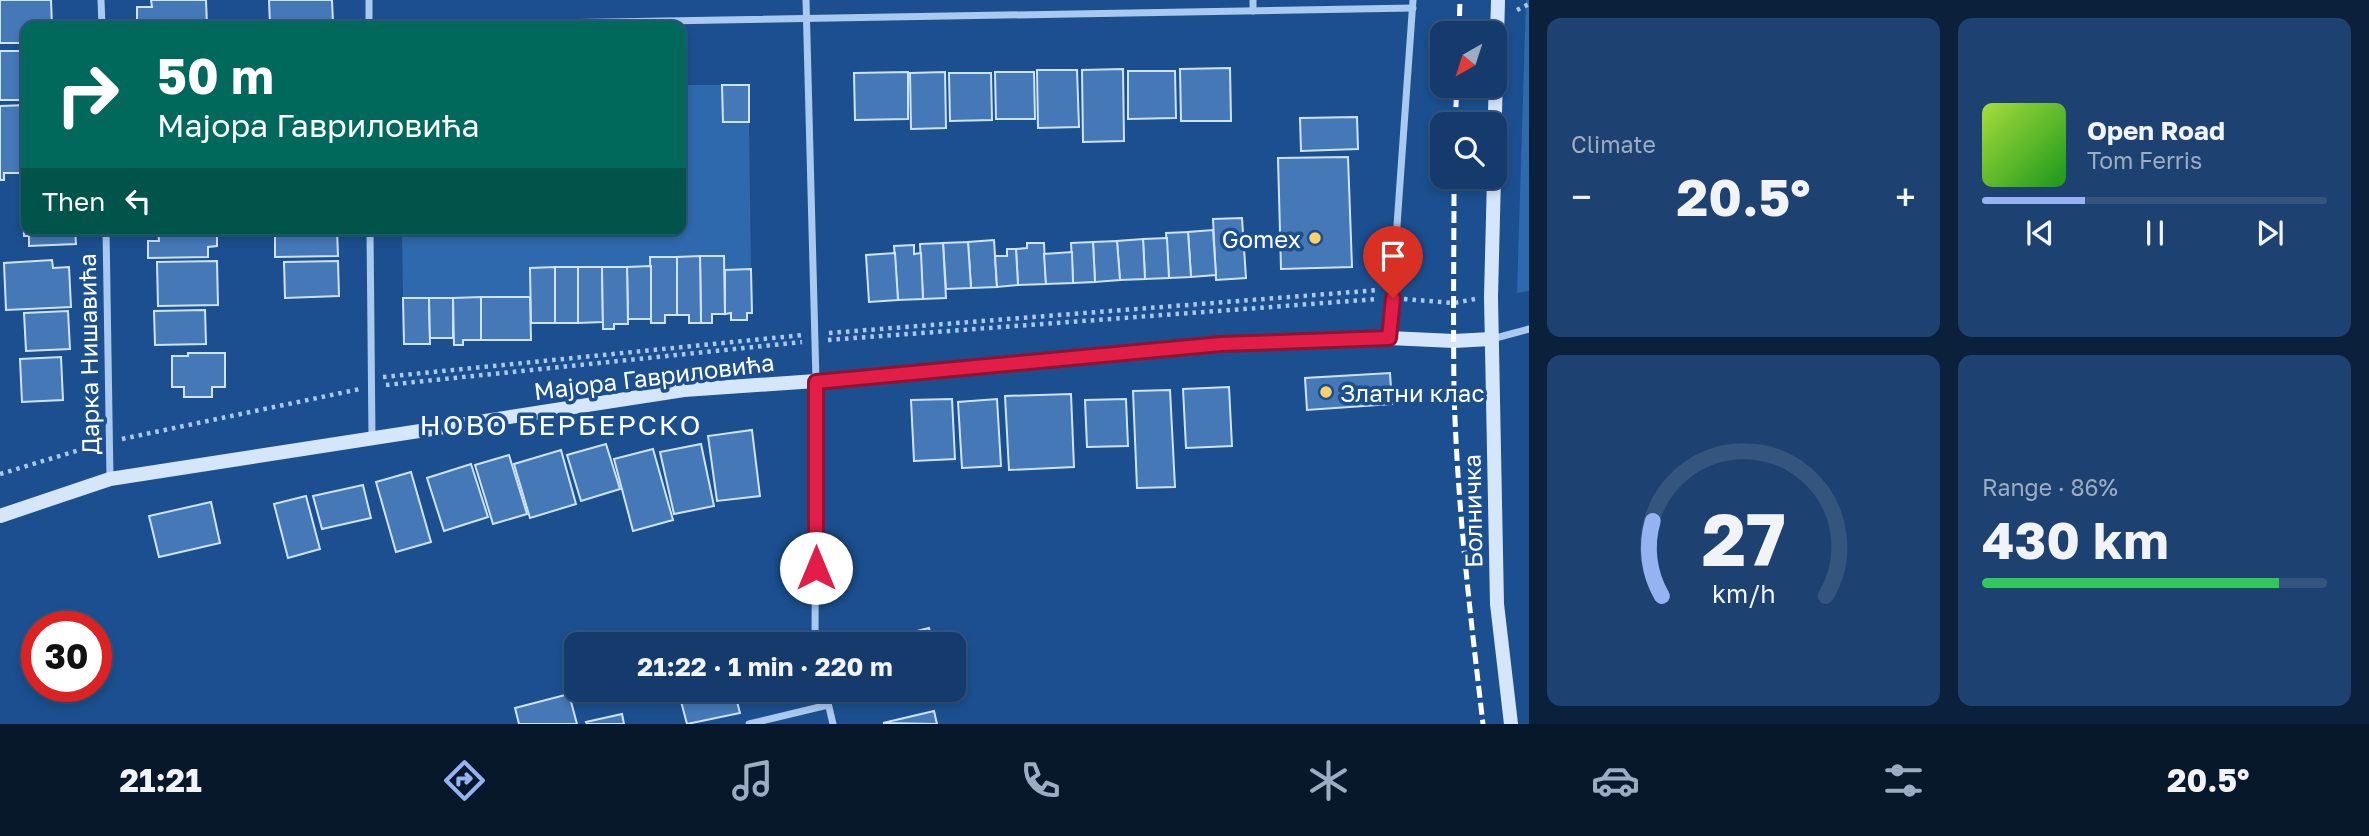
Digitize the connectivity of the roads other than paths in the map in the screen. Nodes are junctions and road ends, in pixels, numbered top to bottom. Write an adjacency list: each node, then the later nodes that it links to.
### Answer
1 (102, 0): 9 (street)
2 (369, 0): 10 (street)
3 (806, 0): 8 (street)
4 (1253, 0): 7 (street)
5 (1499, 0): 12 (street)
6 (1413, 4): 7 (street); 17 (street)
7 (1253, 10): 8 (street)
8 (806, 19): 11 (street); 19 (street)
9 (102, 21)
10 (369, 21)
11 (683, 21)
12 (1495, 112)
13 (1494, 189): 18 (street, Болничка)
14 (106, 235): 21 (street, Дарка Нишавића)
15 (370, 235): 20 (street)
16 (1529, 329): 18 (street)
17 (1389, 338): 18 (street, Мајора Гавриловића); 19 (street, Мајора Гавриловића)
18 (1491, 339): 28 (street, Болничка)
19 (816, 382): 20 (street, Мајора Гавриловића); 23 (street)
20 (372, 437): 21 (street, Мајора Гавриловића)
21 (110, 479): 22 (street, Мајора Гавриловића)
22 (0, 516)
23 (816, 632)
24 (827, 702): 25 (street)
25 (828, 705): 26 (street); 27 (street)
26 (748, 724)
27 (833, 724)
28 (1511, 724)

